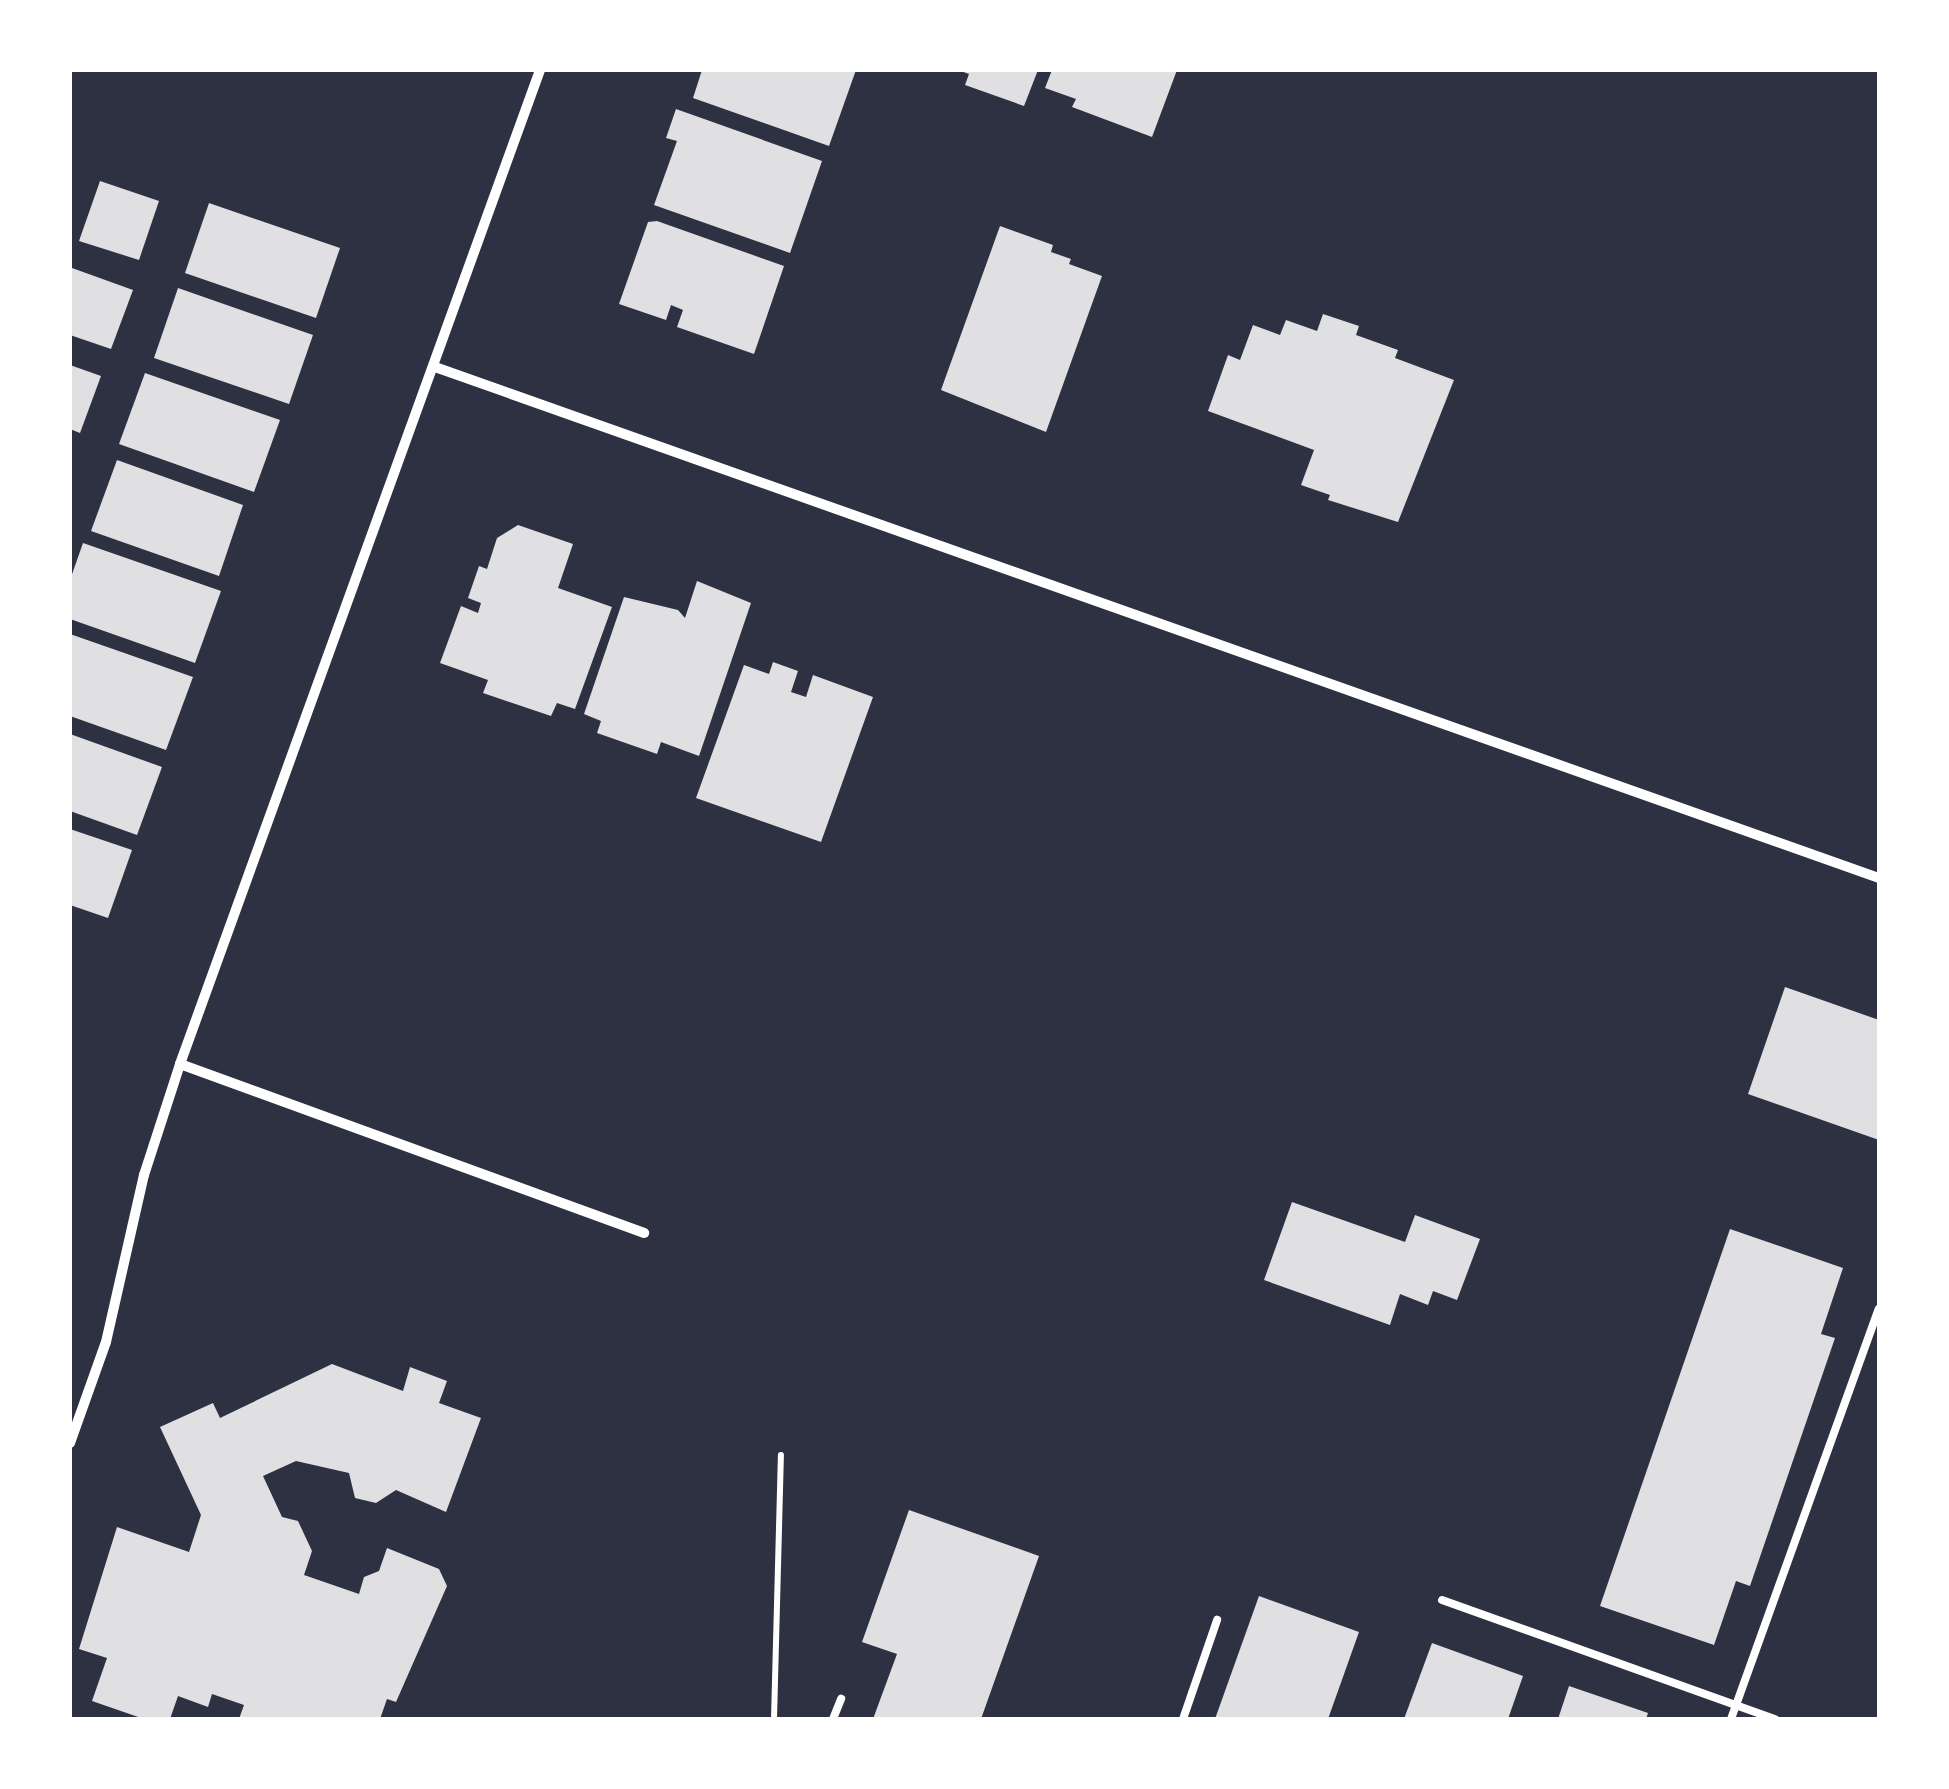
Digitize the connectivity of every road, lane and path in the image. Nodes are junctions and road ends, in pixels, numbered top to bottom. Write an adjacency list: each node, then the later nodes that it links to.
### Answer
1 (540, 70): 2 (street)
2 (435, 367): 3 (street); 4 (street)
3 (1879, 878)
4 (180, 1064): 5 (street); 7 (street)
5 (644, 1233)
6 (1879, 1309): 12 (lane)
7 (70, 1443)
8 (781, 1455): 13 (path)
9 (1442, 1600): 12 (lane)
10 (1217, 1620): 15 (lane)
11 (840, 1699): 14 (lane)
12 (1736, 1706): 16 (lane); 17 (lane)
13 (774, 1719)
14 (834, 1719)
15 (1182, 1719)
16 (1731, 1719)
17 (1776, 1719)

